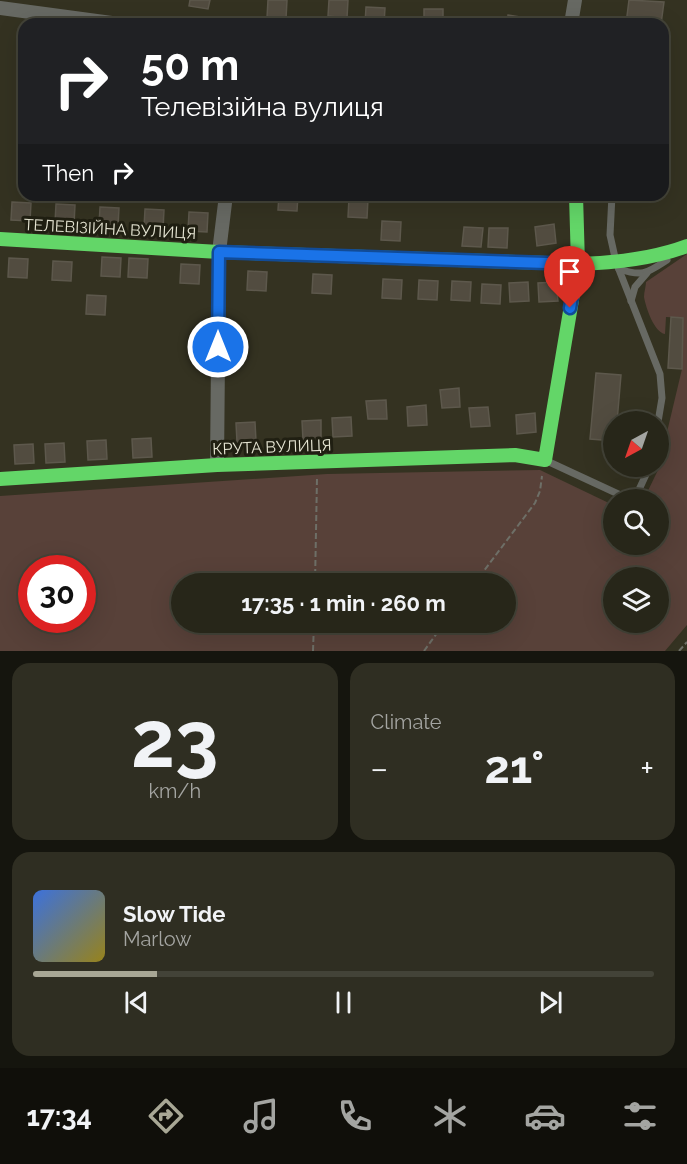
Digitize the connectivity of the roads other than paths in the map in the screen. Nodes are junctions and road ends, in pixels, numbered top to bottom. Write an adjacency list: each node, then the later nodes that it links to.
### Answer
1 (575, 0): 4 (street)
2 (0, 8): 3 (street)
3 (74, 18)
4 (572, 18)
5 (225, 201): 10 (street)
6 (576, 201): 11 (street)
7 (612, 201): 12 (lane)
8 (0, 239): 10 (street, ТЕЛЕВІЗІЙНА ВУЛИЦЯ)
9 (687, 246): 12 (street, ТЕЛЕВІЗІЙНА ВУЛИЦЯ); 13 (lane)
10 (219, 252): 11 (street, ТЕЛЕВІЗІЙНА ВУЛИЦЯ); 17 (street)
11 (578, 264): 12 (street, ТЕЛЕВІЗІЙНА ВУЛИЦЯ); 16 (street)
12 (617, 266): 13 (lane); 14 (lane)
13 (649, 272): 14 (lane)
14 (631, 301): 15 (lane)
15 (660, 411)
16 (545, 460): 17 (street, КРУТА ВУЛИЦЯ); 18 (lane)
17 (217, 465): 19 (street, КРУТА ВУЛИЦЯ)
18 (645, 477)
19 (0, 479)

